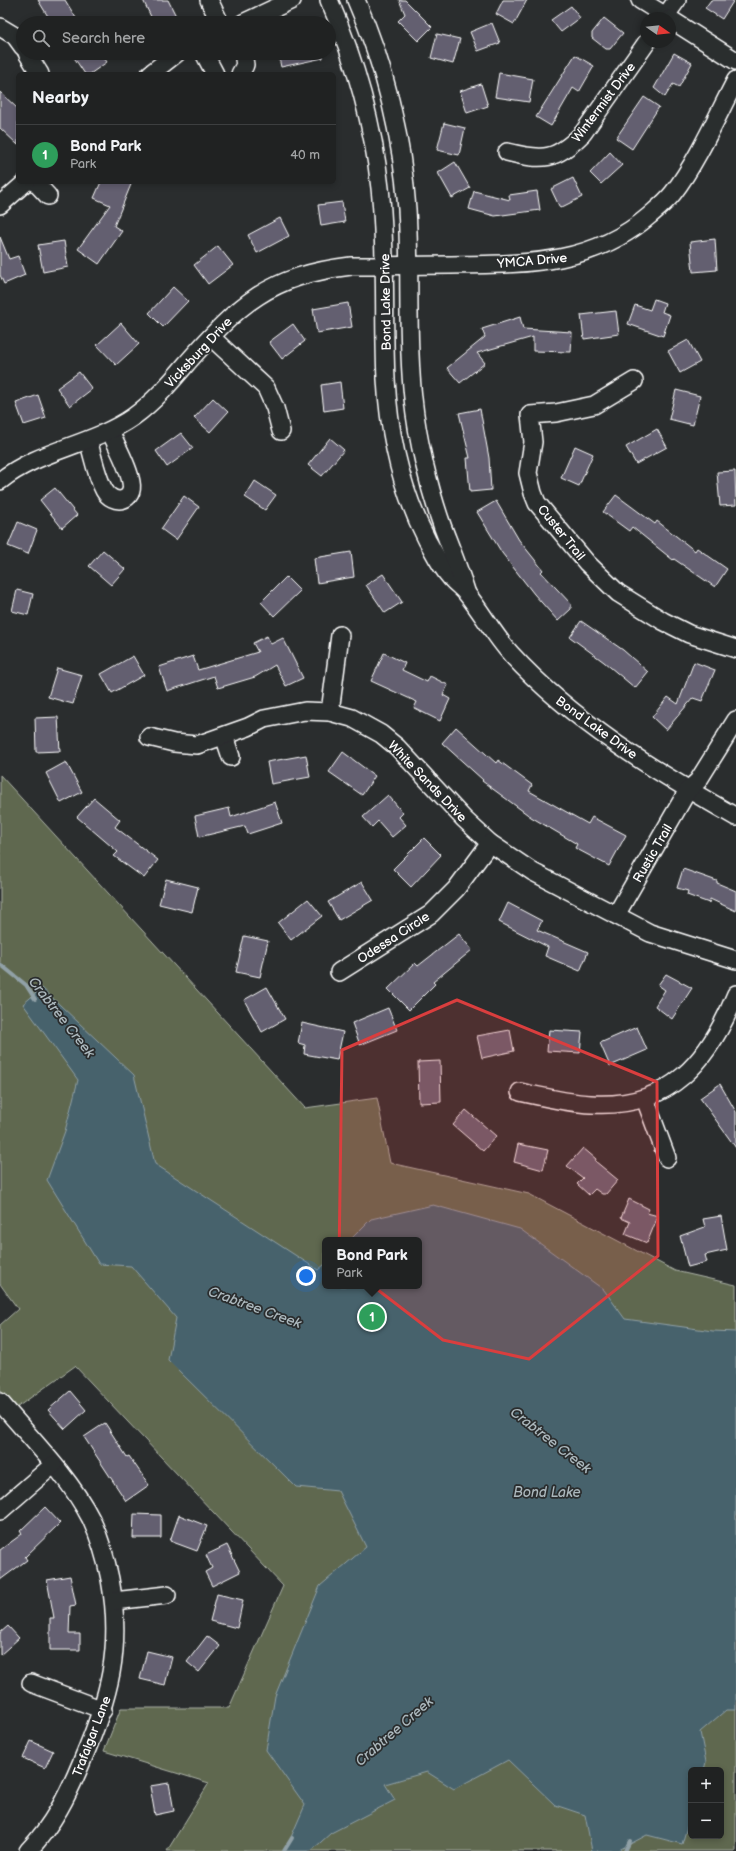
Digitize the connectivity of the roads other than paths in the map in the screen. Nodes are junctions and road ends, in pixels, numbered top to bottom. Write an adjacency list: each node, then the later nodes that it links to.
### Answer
1 (209, 0): 9 (street)
2 (292, 0): 10 (street)
3 (328, 0): 11 (street, Bond Lake Drive)
4 (356, 0): 32 (street, Bond Lake Drive)
5 (640, 0): 7 (street)
6 (677, 0): 8 (street)
7 (658, 12)
8 (670, 12)
9 (217, 16)
10 (257, 16)
11 (335, 16)
12 (336, 20): 33 (street, Bond Lake Drive)
13 (676, 24): 21 (street)
14 (0, 27): 15 (street)
15 (16, 37)
16 (643, 48): 27 (street, Wintermist Drive)
17 (31, 60): 22 (street)
18 (168, 60): 23 (street)
19 (208, 60): 24 (street)
20 (244, 60): 25 (street)
21 (736, 62)
22 (39, 72)
23 (153, 72)
24 (214, 72)
25 (241, 72)
26 (736, 80): 32 (street, YMCA Drive)
27 (507, 152)
28 (24, 184): 31 (street)
29 (37, 184): 30 (street)
30 (48, 196)
31 (0, 205)
32 (409, 265): 33 (street, Vicksburg Drive); 40 (street, Bond Lake Drive)
33 (384, 266): 34 (street, Vicksburg Drive); 40 (street, Bond Lake Drive)
34 (211, 337): 36 (street, Vicksburg Drive); 37 (street)
35 (634, 381): 42 (street, Custer Trail)
36 (110, 431): 38 (street, Vicksburg Drive); 38 (street)
37 (281, 431)
38 (88, 440): 39 (street, Vicksburg Drive)
39 (0, 481)
40 (466, 592): 48 (street, Bond Lake Drive)
41 (340, 635): 43 (street)
42 (736, 649)
43 (330, 712): 45 (street, White Sands Drive); 50 (street, White Sands Drive)
44 (736, 720): 48 (street, Rustic Trail)
45 (224, 736): 46 (street, White Sands Drive); 47 (street)
46 (149, 737)
47 (231, 757)
48 (688, 790): 49 (street, Bond Lake Drive); 51 (street, Rustic Trail)
49 (736, 817)
50 (490, 843): 51 (street, White Sands Drive); 53 (street, Odessa Circle)
51 (616, 915): 52 (street, White Sands Drive)
52 (736, 960)
53 (339, 972)
54 (736, 994): 56 (street)
55 (520, 1092): 56 (street)
56 (646, 1099): 57 (street)
57 (667, 1158)
58 (0, 1402): 59 (street, Trafalgar Lane)
59 (53, 1465): 60 (street); 62 (street, Trafalgar Lane)
60 (0, 1512)
61 (167, 1595): 62 (street)
62 (114, 1601): 64 (street, Trafalgar Lane)
63 (30, 1683): 64 (street)
64 (103, 1710): 65 (street, Trafalgar Lane)
65 (28, 1851)

